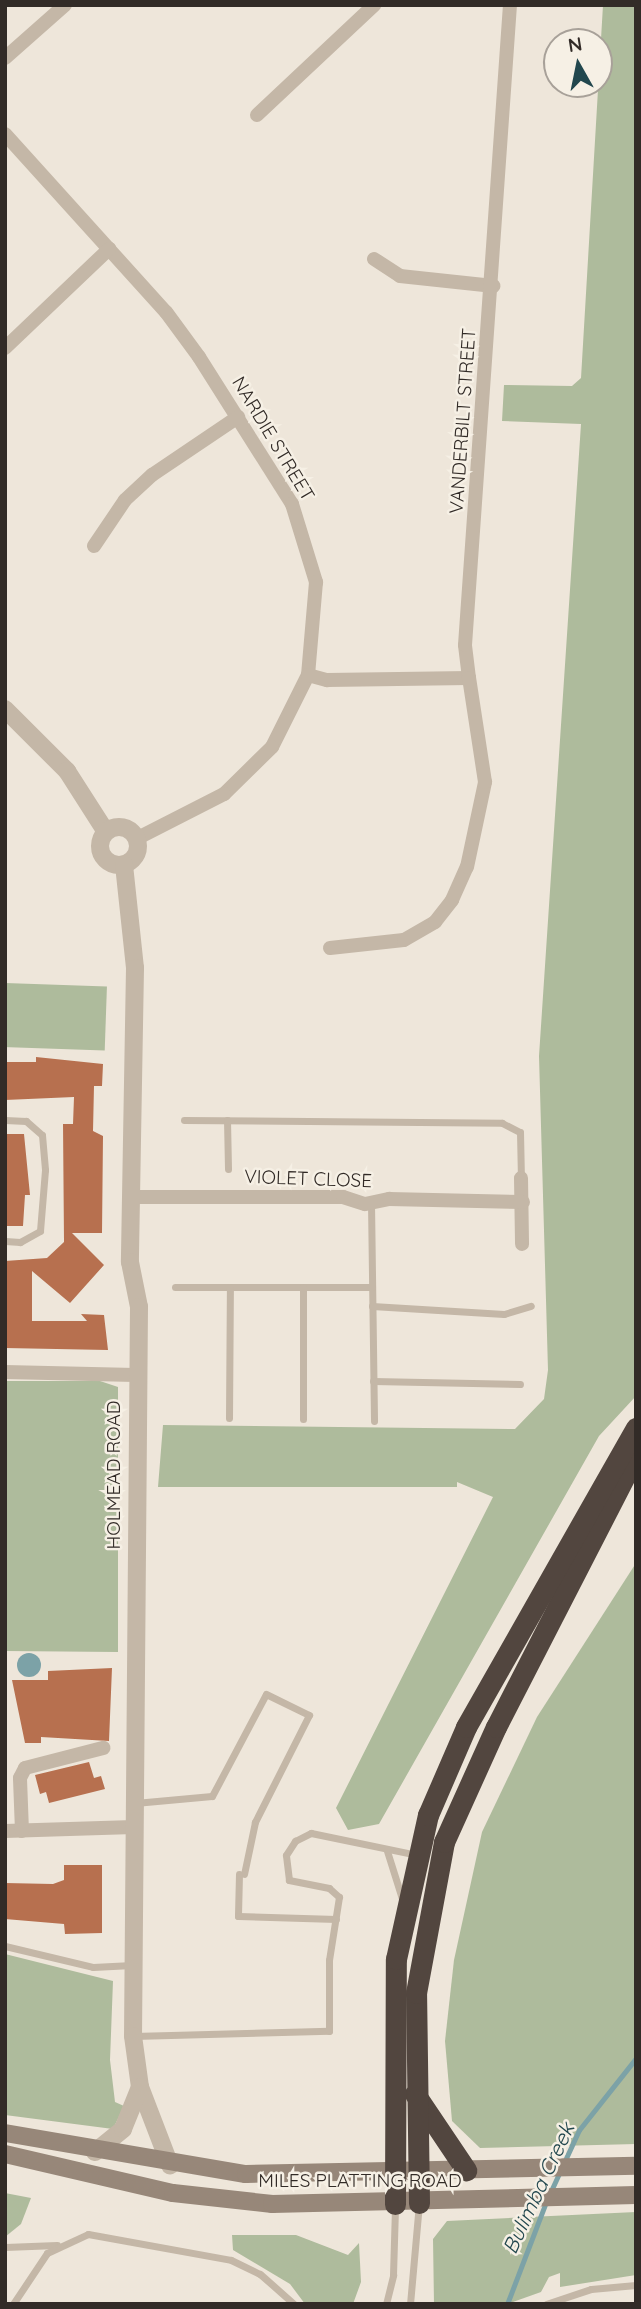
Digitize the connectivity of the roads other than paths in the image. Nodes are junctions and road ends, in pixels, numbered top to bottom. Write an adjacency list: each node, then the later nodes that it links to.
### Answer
1 (65, 5): 4 (street)
2 (374, 5): 5 (street)
3 (510, 5): 9 (street, VANDERBILT STREET)
4 (5, 58)
5 (257, 115)
6 (5, 134): 7 (street, NARDIE STREET)
7 (109, 249): 10 (street); 11 (street, NARDIE STREET)
8 (374, 259): 9 (street)
9 (493, 286): 14 (street, VANDERBILT STREET)
10 (5, 348)
11 (238, 418): 12 (street); 13 (street, NARDIE STREET)
12 (94, 546)
13 (308, 676): 14 (street); 17 (street, NARDIE STREET)
14 (469, 678): 19 (street, VANDERBILT STREET)
15 (5, 709): 16 (street)
16 (106, 832): 17 (street); 18 (street)
17 (136, 839): 18 (street)
18 (124, 865): 25 (street, HOLMEAD ROAD)
19 (330, 948)
20 (5, 1119): 28 (lane)
21 (184, 1119): 22 (lane)
22 (227, 1120): 23 (lane); 24 (lane)
23 (228, 1169)
24 (521, 1178): 26 (street)
25 (134, 1197): 27 (street, VIOLET CLOSE); 37 (street, HOLMEAD ROAD)
26 (523, 1202): 27 (street, VIOLET CLOSE); 29 (street)
27 (371, 1203): 33 (lane)
28 (5, 1241)
29 (522, 1244)
30 (175, 1287): 31 (lane)
31 (230, 1287): 32 (lane); 40 (lane)
32 (303, 1287): 33 (lane); 41 (lane)
33 (372, 1287): 34 (lane)
34 (372, 1306): 35 (lane); 38 (lane)
35 (531, 1306)
36 (5, 1372): 37 (street)
37 (135, 1375): 46 (street, HOLMEAD ROAD)
38 (373, 1381): 39 (lane); 42 (lane)
39 (520, 1384)
40 (229, 1418)
41 (303, 1419)
42 (373, 1421)
43 (636, 1428): 52 (highway)
44 (636, 1455): 50 (highway)
45 (103, 1748): 48 (street)
46 (134, 1803): 47 (street, HOLMEAD ROAD); 54 (lane)
47 (134, 1827): 48 (street); 56 (street, HOLMEAD ROAD)
48 (22, 1830): 49 (street)
49 (5, 1831)
50 (444, 1842): 52 (lane); 59 (highway)
51 (387, 1852): 52 (lane); 53 (lane); 54 (lane)
52 (416, 1856): 53 (highway)
53 (404, 1905): 67 (highway)
54 (336, 1919): 57 (lane)
55 (5, 1946): 56 (lane)
56 (133, 1965): 57 (street, HOLMEAD ROAD)
57 (132, 2036): 58 (street, HOLMEAD ROAD)
58 (140, 2087): 61 (street); 63 (street, HOLMEAD ROAD)
59 (415, 2094): 65 (highway); 66 (highway)
60 (5, 2133): 61 (main road, MILES PLATTING ROAD)
61 (95, 2152): 63 (main road, MILES PLATTING ROAD)
62 (5, 2154): 70 (main road, MILES PLATTING ROAD)
63 (170, 2165): 67 (main road, MILES PLATTING ROAD)
64 (636, 2166): 65 (main road, MILES PLATTING ROAD)
65 (466, 2170): 66 (main road, MILES PLATTING ROAD)
66 (417, 2172): 67 (main road, MILES PLATTING ROAD); 69 (highway)
67 (396, 2173): 70 (highway)
68 (636, 2195): 69 (main road, MILES PLATTING ROAD)
69 (419, 2203): 70 (main road, MILES PLATTING ROAD); 78 (lane)
70 (395, 2204): 77 (lane)
71 (57, 2245): 72 (lane); 75 (lane); 76 (lane)
72 (5, 2247)
73 (636, 2285): 74 (lane)
74 (549, 2302)
75 (13, 2304)
76 (294, 2304)
77 (386, 2304)
78 (410, 2304)

